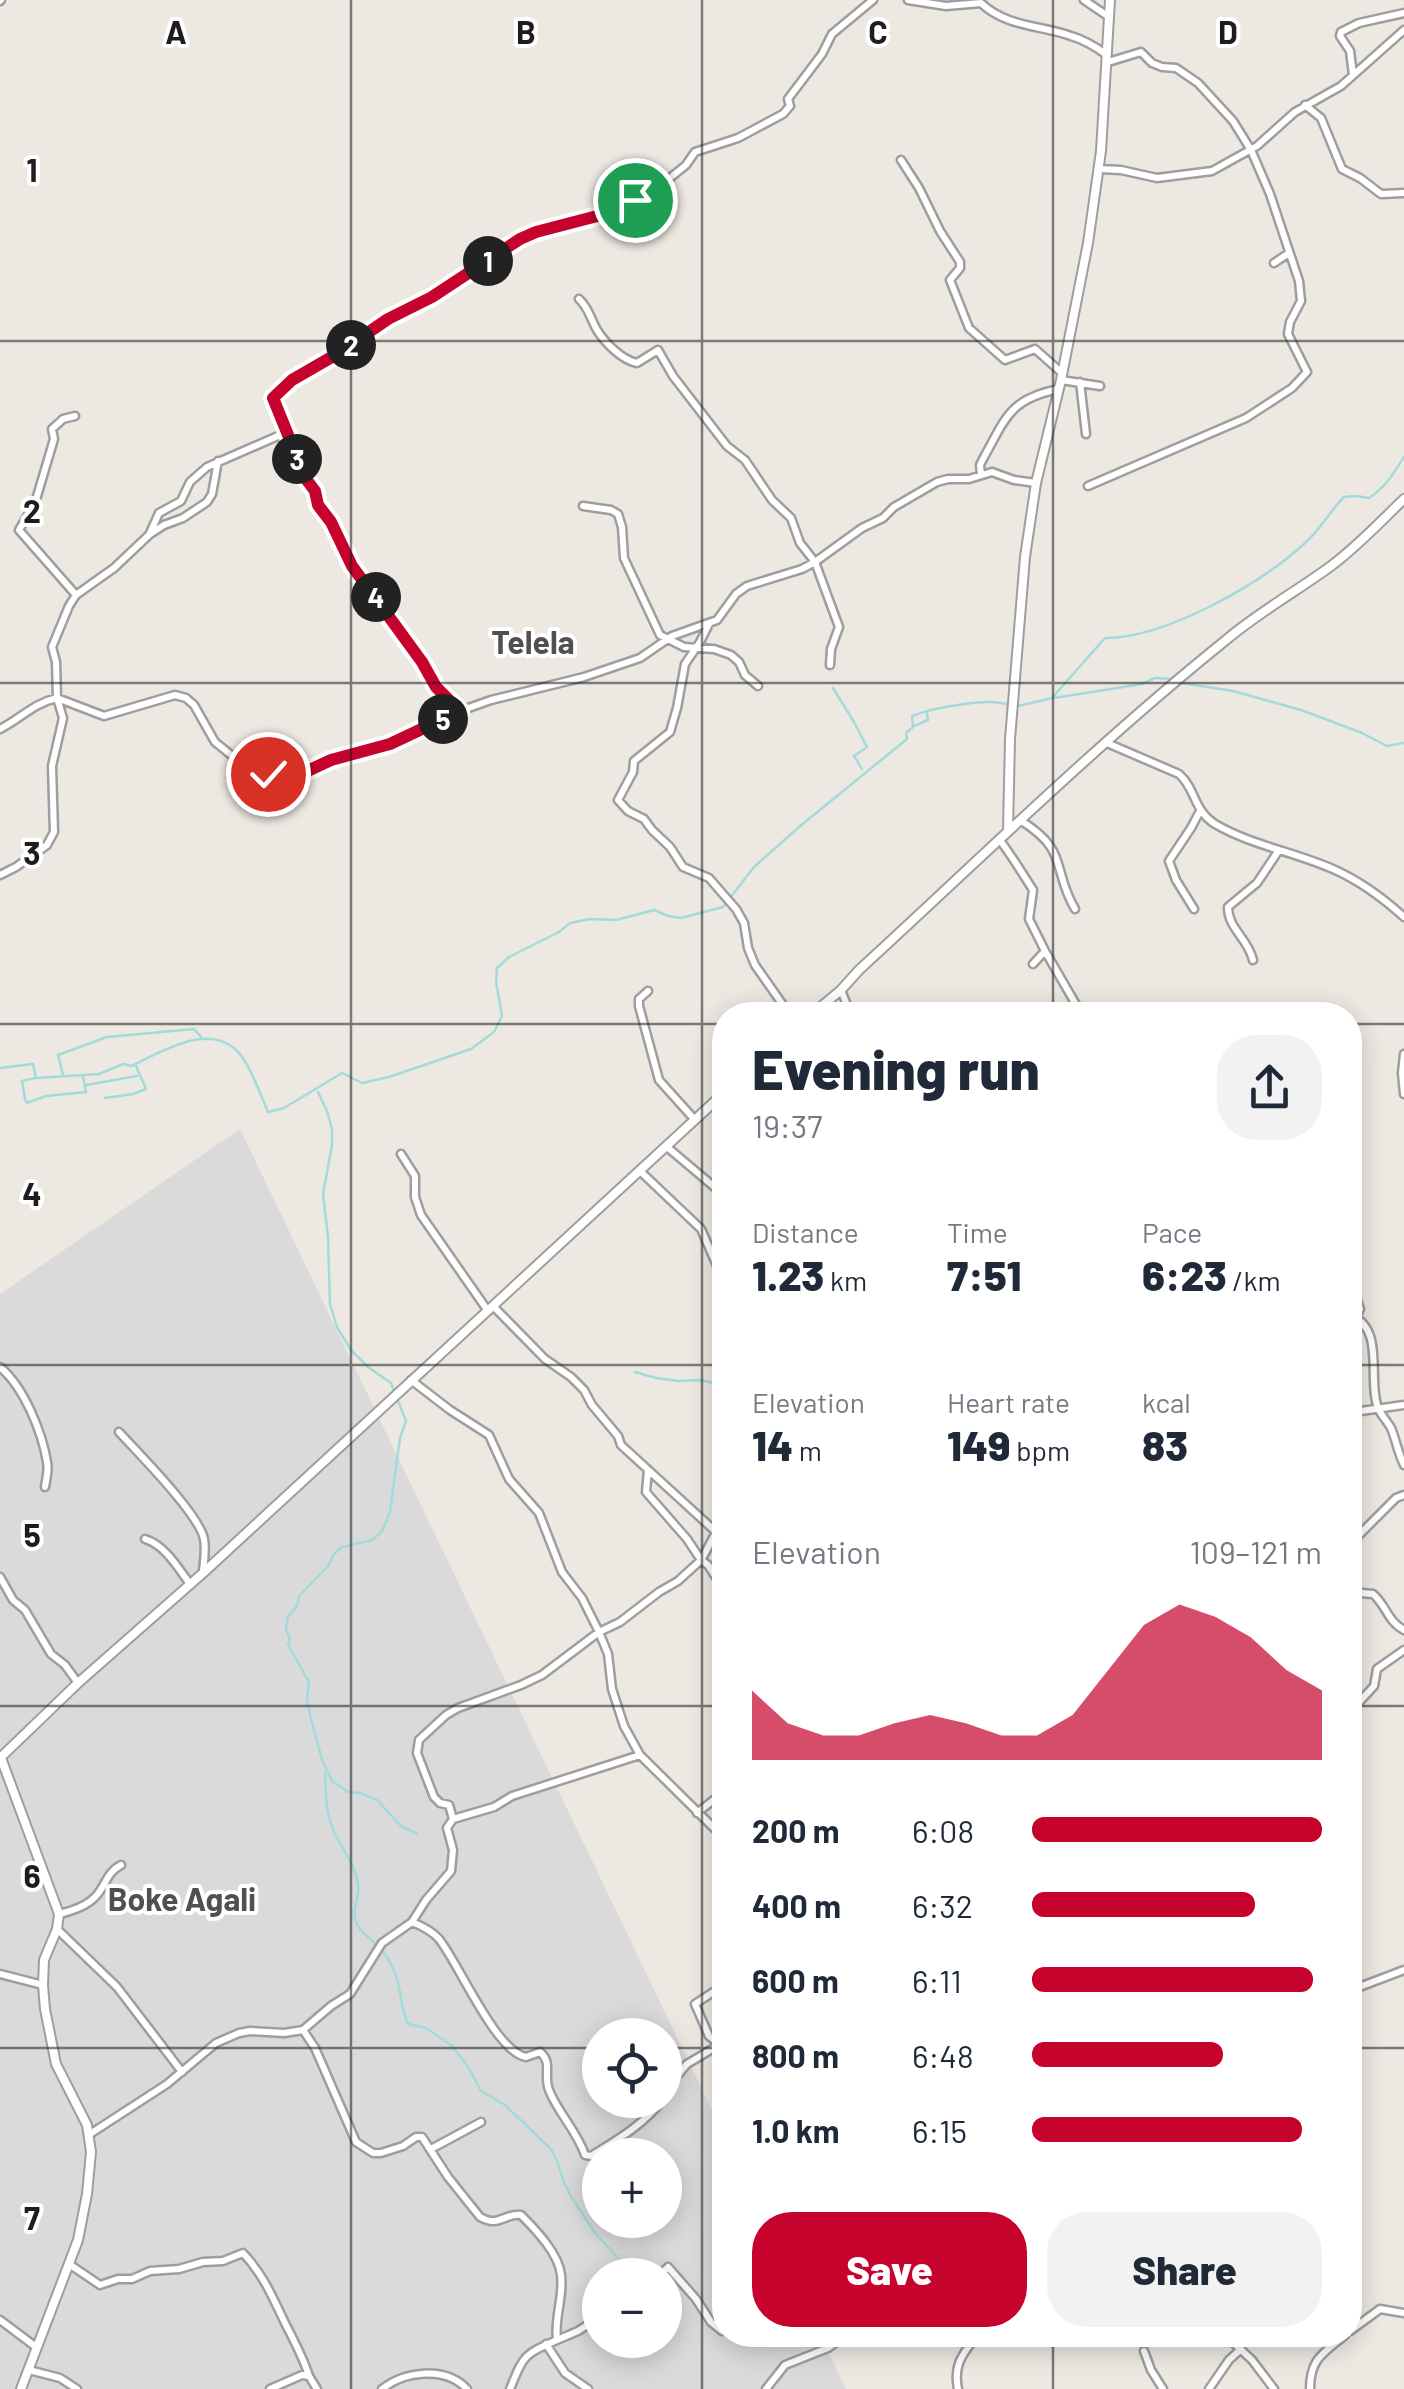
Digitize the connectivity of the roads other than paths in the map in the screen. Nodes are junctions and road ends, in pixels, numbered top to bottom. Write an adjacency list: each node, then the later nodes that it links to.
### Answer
1 (873, 0): 23 (street)
2 (908, 0): 5 (street)
3 (1084, 0): 7 (street)
4 (1110, 0): 7 (street)
5 (984, 1): 9 (street)
6 (1404, 13): 10 (street)
7 (1109, 17): 9 (street)
8 (1404, 30): 10 (street)
9 (1108, 59): 12 (street); 14 (street)
10 (1353, 76): 11 (street)
11 (1305, 105): 12 (street); 15 (street)
12 (1251, 150): 14 (street); 16 (street)
13 (901, 160): 19 (street)
14 (1099, 168): 19 (street)
15 (1404, 192)
16 (1290, 253): 17 (street); 28 (street)
17 (1274, 264)
18 (579, 299): 32 (street)
19 (1061, 381): 20 (street); 26 (street); 27 (street)
20 (1080, 382): 21 (street); 24 (street)
21 (1100, 386)
22 (76, 416): 33 (street)
23 (286, 432): 25 (street); 40 (street)
24 (1086, 434)
25 (218, 462): 31 (street); 31 (street)
26 (981, 474): 27 (street); 32 (street)
27 (1036, 484): 45 (street)
28 (1088, 486)
29 (1404, 500): 42 (street)
30 (583, 506): 35 (street)
31 (150, 534): 33 (street)
32 (815, 562): 34 (street); 37 (street)
33 (76, 594): 39 (street)
34 (708, 624): 35 (street); 36 (street)
35 (668, 640): 36 (street); 40 (street)
36 (696, 648): 38 (street); 57 (street)
37 (830, 664)
38 (758, 686)
39 (57, 698): 40 (street); 41 (street); 48 (street)
40 (460, 711)
41 (0, 729)
42 (1106, 743): 43 (street); 44 (street)
43 (1200, 811): 47 (street); 50 (street)
44 (1020, 820): 45 (street); 49 (street)
45 (1008, 830): 46 (street)
46 (1000, 840): 52 (street); 55 (street)
47 (1279, 850): 51 (street); 53 (street)
48 (0, 876)
49 (1074, 909)
50 (1194, 909)
51 (1404, 917)
52 (1045, 951): 54 (street); 60 (street)
53 (1253, 960)
54 (1033, 964)
55 (841, 990): 58 (street); 59 (street)
56 (648, 991): 64 (street)
57 (781, 1002)
58 (827, 1002)
59 (846, 1002)
60 (1074, 1002)
61 (1404, 1054): 62 (street)
62 (1404, 1094)
63 (712, 1104): 64 (street)
64 (695, 1120): 65 (street)
65 (667, 1147): 67 (street); 68 (street)
66 (401, 1154): 70 (street)
67 (640, 1171): 69 (street); 70 (street)
68 (712, 1185)
69 (712, 1255)
70 (491, 1309): 73 (street); 79 (street)
71 (1362, 1323): 75 (street)
72 (0, 1367): 80 (street)
73 (411, 1380): 88 (street); 93 (street)
74 (1404, 1405): 75 (street)
75 (1378, 1408): 76 (street); 78 (street)
76 (1362, 1412)
77 (120, 1432): 88 (street)
78 (1404, 1465)
79 (648, 1470): 82 (street); 86 (street)
80 (45, 1487)
81 (1404, 1495): 83 (street)
82 (712, 1529)
83 (1362, 1532)
84 (145, 1539): 90 (street)
85 (712, 1544): 86 (street)
86 (701, 1560): 87 (street); 93 (street)
87 (712, 1571)
88 (203, 1573): 90 (street)
89 (0, 1577): 95 (street)
90 (190, 1584): 95 (street)
91 (1362, 1593): 92 (street)
92 (1404, 1630)
93 (599, 1632): 97 (street); 101 (street)
94 (1404, 1650): 96 (street)
95 (78, 1683): 98 (street)
96 (1362, 1699)
97 (640, 1756): 100 (street); 101 (street)
98 (0, 1758): 104 (street)
99 (712, 1801): 100 (street)
100 (697, 1813): 102 (street)
101 (454, 1820): 105 (street)
102 (712, 1827)
103 (121, 1865): 104 (street)
104 (59, 1914): 106 (street)
105 (412, 1922): 112 (street); 117 (street)
106 (57, 1929): 110 (street); 116 (street)
107 (1404, 1970): 109 (street)
108 (0, 1974): 110 (street)
109 (1362, 1984)
110 (42, 1986): 119 (street)
111 (712, 1993): 113 (street)
112 (303, 2030): 116 (street); 120 (street)
113 (712, 2039)
114 (712, 2052): 115 (street)
115 (682, 2071)
116 (182, 2072): 119 (street)
117 (644, 2118)
118 (481, 2122): 120 (street)
119 (90, 2134): 121 (street)
120 (431, 2149): 128 (street)
121 (69, 2264): 130 (street); 137 (street)
122 (682, 2282): 125 (street)
123 (1404, 2314): 126 (street)
124 (0, 2320): 130 (street)
125 (712, 2320)
126 (1362, 2321)
127 (582, 2328): 128 (street)
128 (557, 2340): 129 (street)
129 (546, 2344): 144 (street); 145 (street)
130 (36, 2347): 136 (street)
131 (829, 2347): 146 (street)
132 (968, 2347): 147 (street)
133 (1330, 2347): 151 (street)
134 (1240, 2349): 149 (street); 150 (street)
135 (1144, 2351): 148 (street)
136 (28, 2370): 138 (street); 139 (street)
137 (309, 2376): 140 (street); 141 (street)
138 (21, 2389)
139 (78, 2389)
140 (270, 2389)
141 (317, 2389)
142 (382, 2389): 143 (street)
143 (467, 2389)
144 (510, 2389)
145 (588, 2389)
146 (766, 2389)
147 (958, 2389)
148 (1164, 2389)
149 (1209, 2389)
150 (1274, 2389)
151 (1310, 2389)

